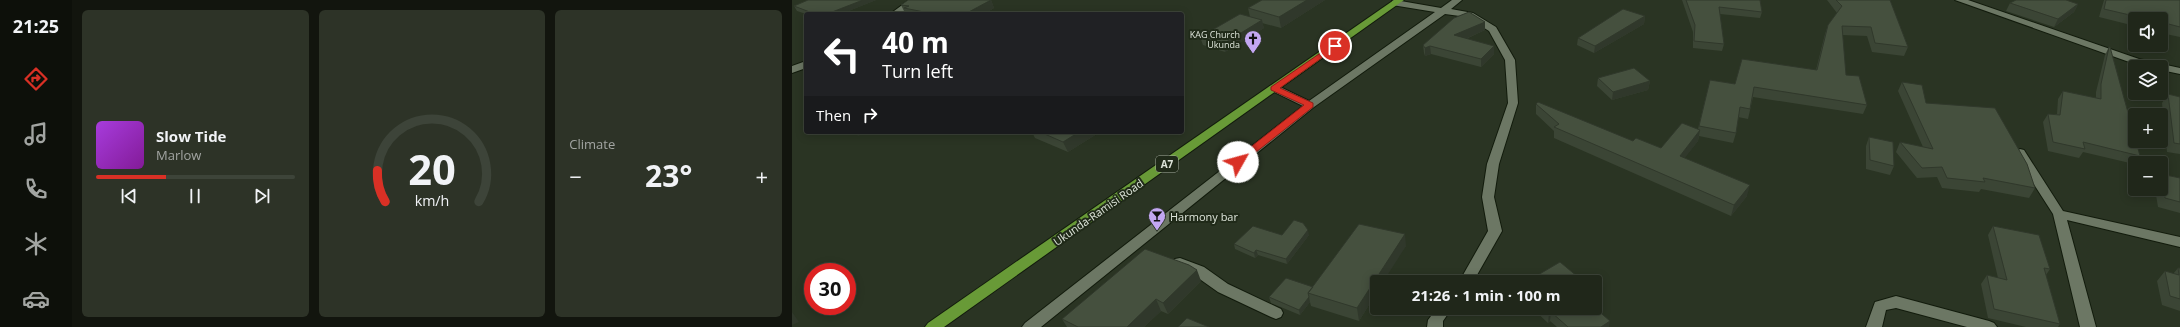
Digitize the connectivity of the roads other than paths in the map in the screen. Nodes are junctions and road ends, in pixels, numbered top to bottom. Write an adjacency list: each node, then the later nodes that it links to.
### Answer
1 (915, 0): 5 (street)
2 (1458, 0): 6 (street)
3 (1959, 0): 9 (street)
4 (1397, 2): 6 (street); 10 (highway, Ukunda-Ramisi Road / A7)
5 (898, 12)
6 (1442, 12): 11 (street); 16 (street)
7 (804, 65): 8 (street)
8 (792, 70)
9 (2180, 71)
10 (1274, 88): 11 (street); 20 (highway, Ukunda-Ramisi Road / A7)
11 (1310, 105): 15 (street)
12 (2014, 145): 13 (street)
13 (2059, 214): 14 (street); 24 (street)
14 (2180, 242)
15 (1129, 248): 17 (street); 21 (street)
16 (1470, 275)
17 (1276, 313)
18 (1440, 315): 19 (street)
19 (1434, 326)
20 (933, 327)
21 (1030, 327)
22 (1874, 327): 23 (street)
23 (1989, 327)
24 (2088, 327)

